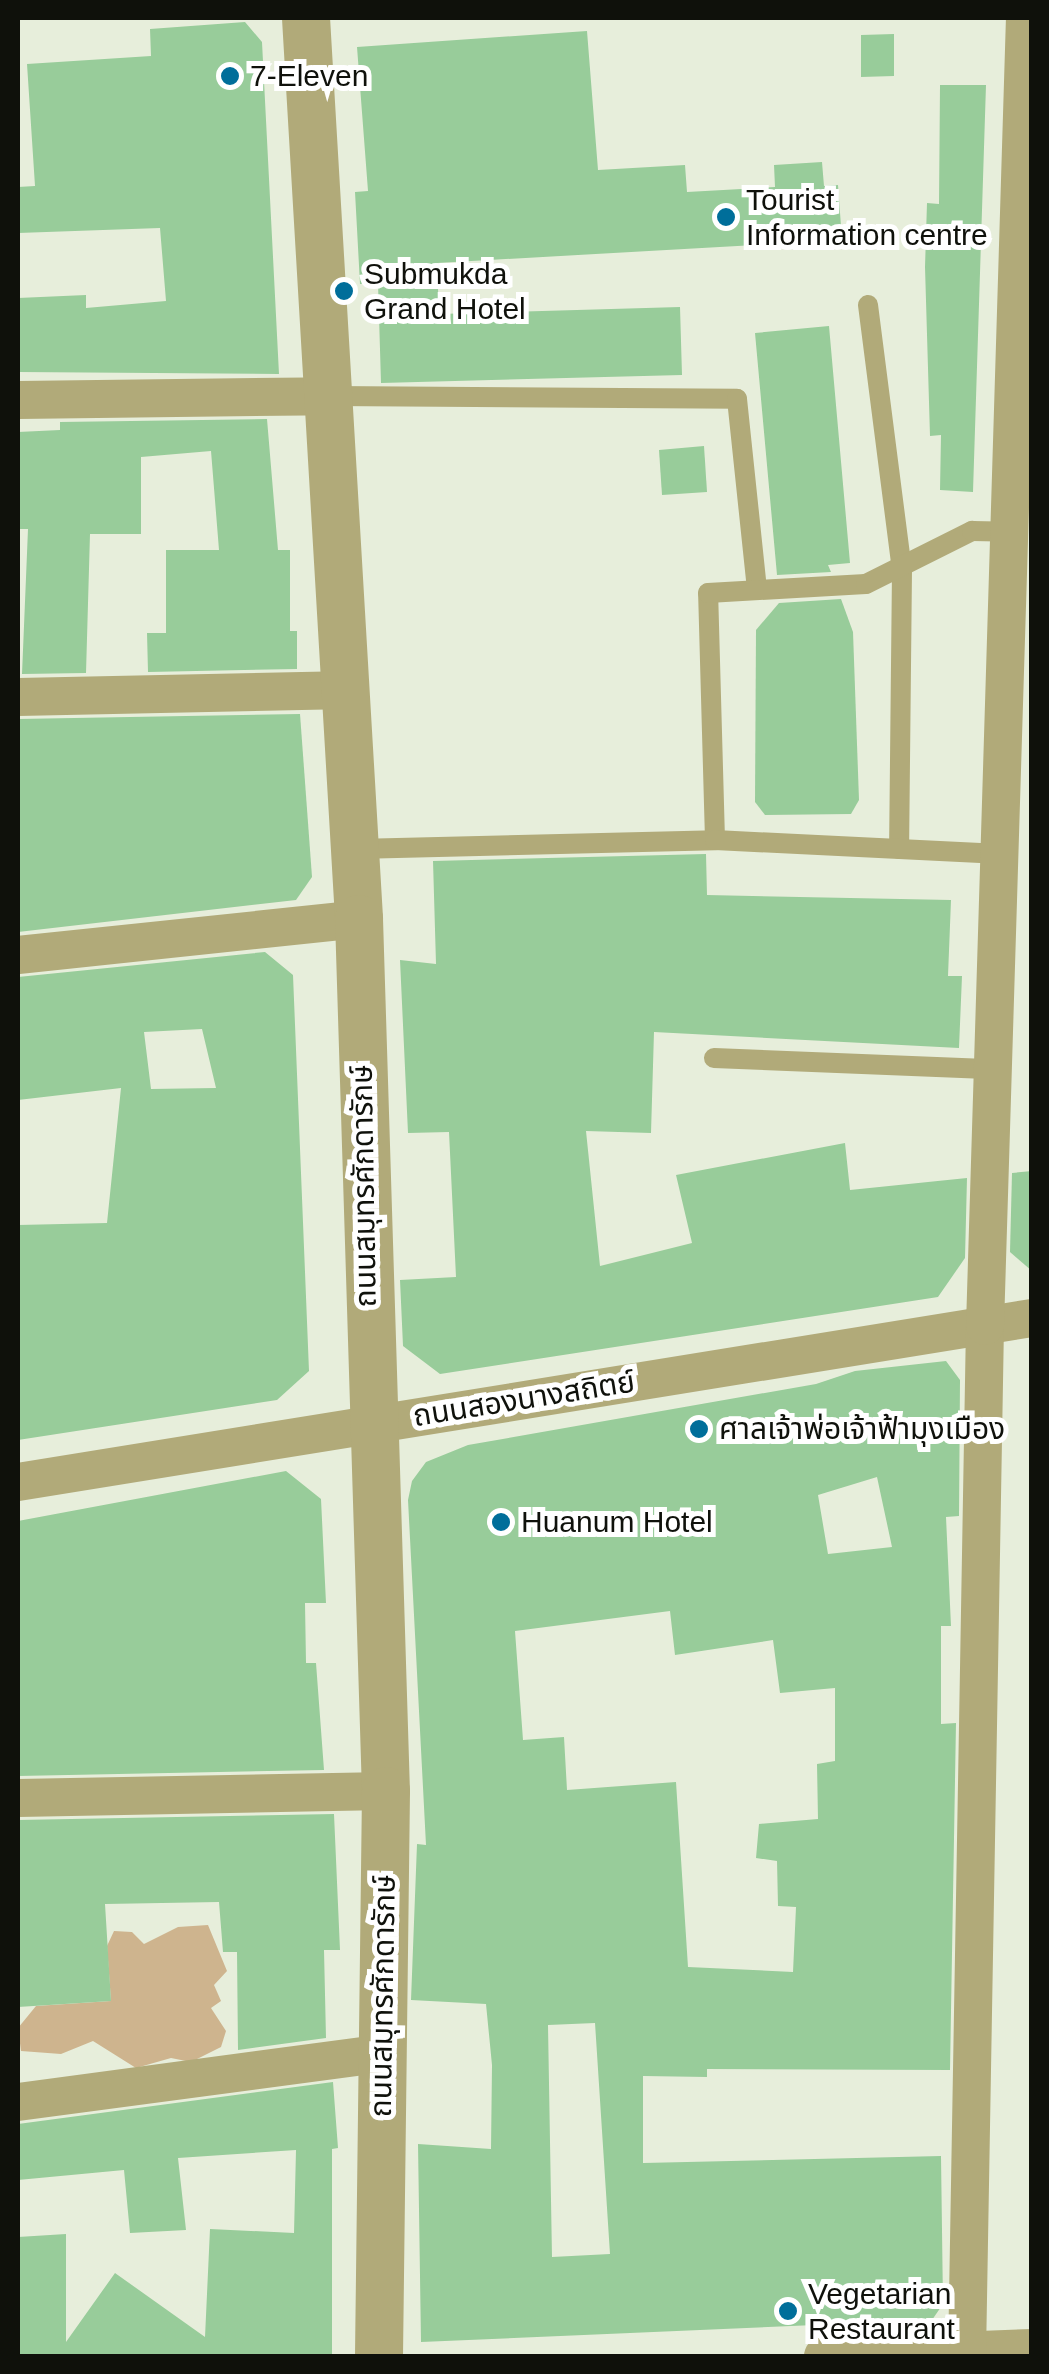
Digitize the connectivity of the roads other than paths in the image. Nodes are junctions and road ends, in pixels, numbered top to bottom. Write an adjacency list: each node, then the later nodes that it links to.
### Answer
1 (306, 18): 4 (street, ถนนสมุทรศักดารักษ์)
2 (1025, 18): 6 (street)
3 (868, 306): 7 (lane)
4 (331, 396): 5 (street); 8 (lane); 9 (street, ถนนสมุทรศักดารักษ์)
5 (18, 400)
6 (1012, 532): 7 (lane); 14 (street)
7 (902, 570): 8 (lane); 13 (lane)
8 (757, 590): 11 (lane)
9 (350, 690): 10 (street); 12 (street, ถนนสมุทรศักดารักษ์)
10 (18, 696)
11 (714, 840): 12 (lane); 13 (lane)
12 (356, 849): 15 (street, ถนนสมุทรศักดารักษ์)
13 (899, 849): 14 (lane)
14 (1001, 854): 18 (street)
15 (358, 919): 16 (street); 21 (street, ถนนสมุทรศักดารักษ์)
16 (18, 955)
17 (714, 1058): 18 (lane)
18 (994, 1069): 20 (street)
19 (1032, 1318): 20 (street, ถนนสองนางสถิตย์)
20 (985, 1326): 21 (street, ถนนสองนางสถิตย์); 28 (street)
21 (370, 1424): 22 (street, ถนนสองนางสถิตย์); 23 (street, ถนนสมุทรศักดารักษ์)
22 (18, 1482)
23 (386, 1791): 24 (street); 25 (street, ถนนสมุทรศักดารักษ์)
24 (18, 1798)
25 (383, 2053): 26 (street); 29 (street, ถนนสมุทรศักดารักษ์)
26 (18, 2102)
27 (1032, 2348): 28 (street)
28 (967, 2353): 30 (street)
29 (379, 2356)
30 (822, 2356)

